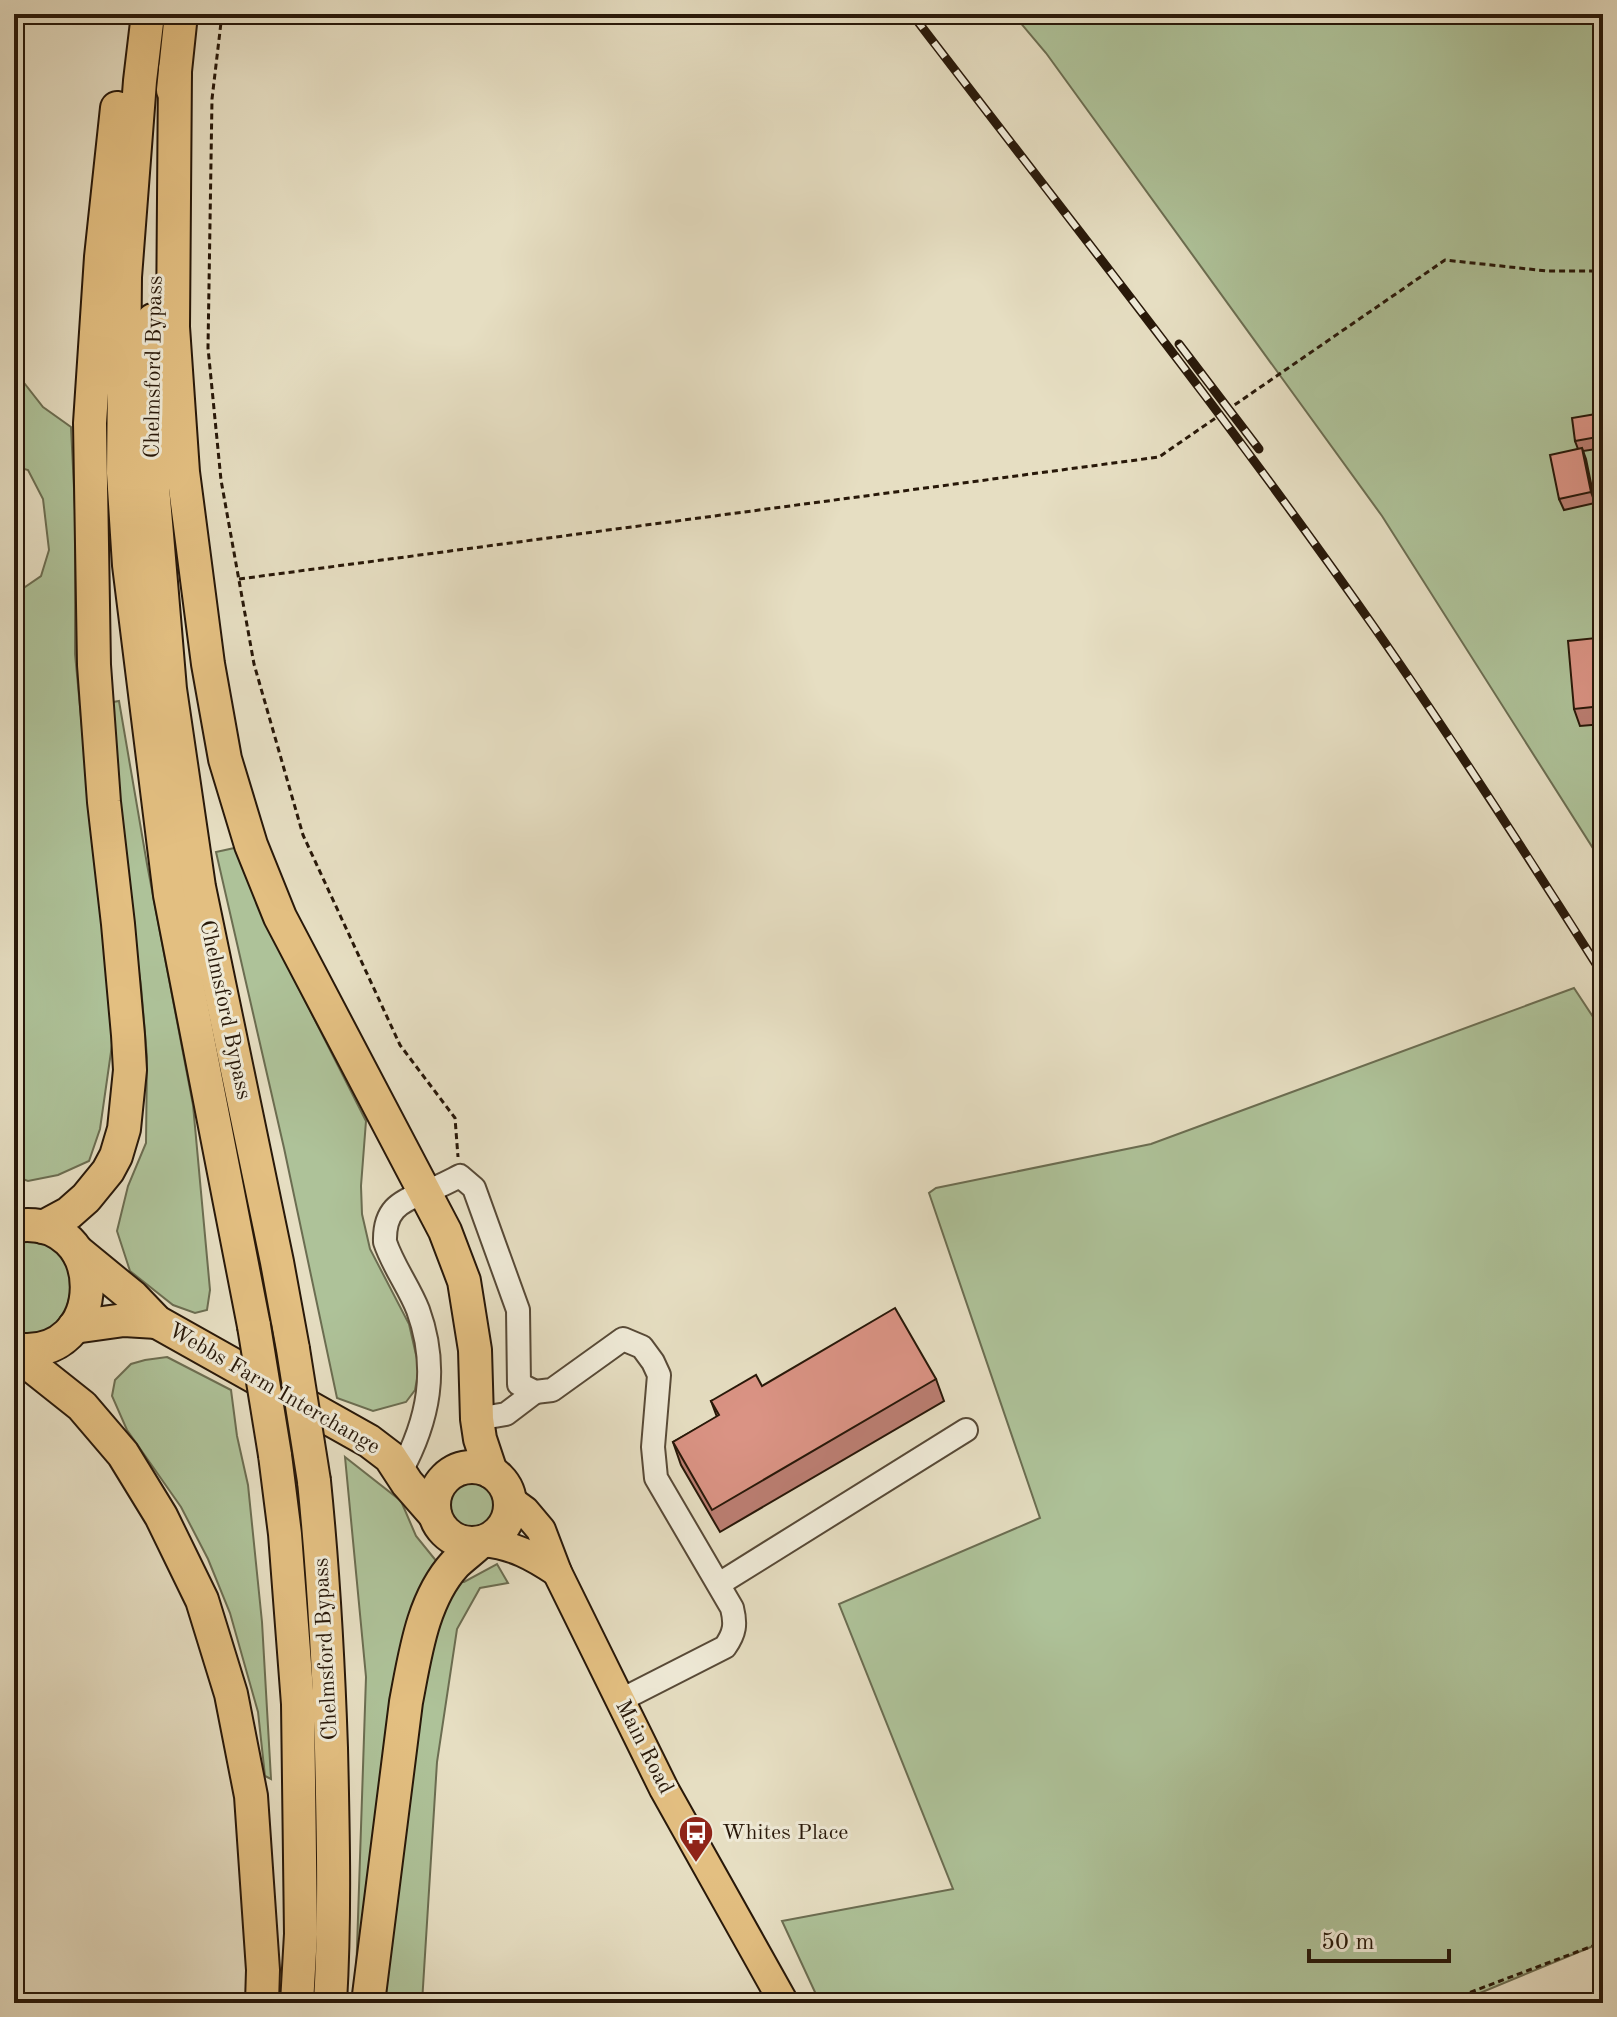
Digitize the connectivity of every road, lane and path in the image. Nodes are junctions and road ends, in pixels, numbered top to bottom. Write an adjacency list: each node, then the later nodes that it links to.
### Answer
1 (130, 14): 10 (highway)
2 (148, 14): 29 (highway, Chelmsford Bypass, bridge)
3 (181, 14): 5 (highway, Chelmsford Bypass)
4 (222, 14): 7 (path)
5 (175, 70): 9 (highway); 30 (highway, Chelmsford Bypass, bridge)
6 (1603, 271): 7 (path)
7 (239, 579): 8 (path)
8 (460, 1176): 9 (lane); 15 (lane)
9 (425, 1192): 16 (highway); 18 (lane)
10 (25, 1224): 11 (highway, Webbs Farm Interchange)
11 (78, 1252): 12 (highway, Webbs Farm Interchange); 13 (highway)
12 (157, 1322): 13 (highway, Webbs Farm Interchange); 18 (highway, Webbs Farm Interchange)
13 (74, 1327): 14 (highway)
14 (14, 1350): 28 (highway)
15 (535, 1392): 16 (lane); 25 (lane)
16 (477, 1419): 20 (highway)
17 (966, 1430): 25 (lane)
18 (399, 1463): 19 (highway, Webbs Farm Interchange); 22 (highway, Webbs Farm Interchange)
19 (456, 1471): 20 (highway); 22 (highway)
20 (491, 1472): 21 (highway)
21 (510, 1500): 23 (highway); 24 (main road, Main Road)
22 (435, 1515): 23 (highway)
23 (482, 1543): 24 (main road); 31 (highway)
24 (557, 1572): 26 (main road, Main Road)
25 (719, 1584): 26 (lane)
26 (621, 1700): 32 (main road, Main Road)
27 (1603, 1942): 33 (path)
28 (262, 2003)
29 (297, 2003)
30 (330, 2003)
31 (368, 2003)
32 (784, 2003)
33 (1442, 2003)

